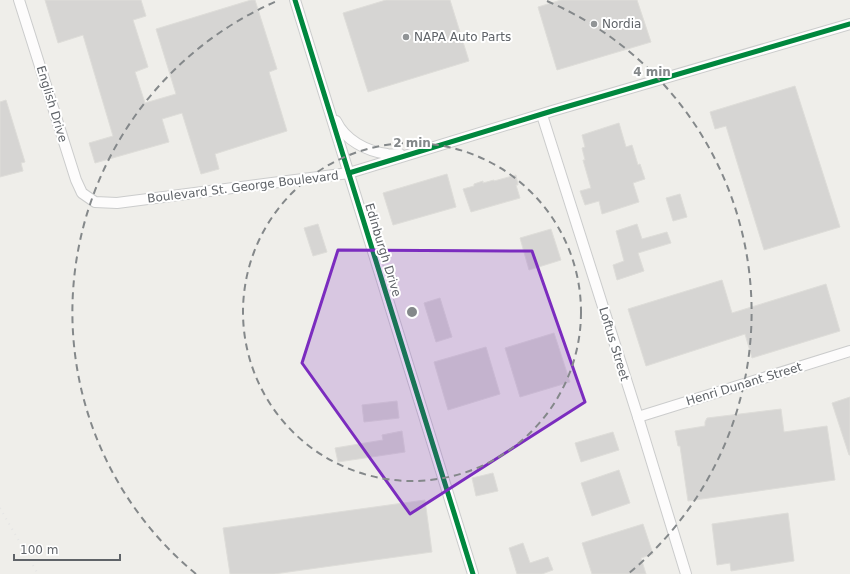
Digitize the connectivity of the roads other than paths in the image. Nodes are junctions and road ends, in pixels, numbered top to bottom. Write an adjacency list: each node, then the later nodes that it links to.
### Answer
1 (19, 0): 8 (street, English Drive)
2 (295, 0): 4 (street, Edinburgh Drive)
3 (850, 24): 5 (street, Boulevard St. George Boulevard)
4 (329, 109): 6 (street); 7 (street, Edinburgh Drive)
5 (542, 115): 6 (street, Boulevard St. George Boulevard); 10 (street, Loftus Street)
6 (412, 154): 7 (street, Boulevard St. George Boulevard)
7 (349, 173): 8 (street, Boulevard St. George Boulevard); 11 (street, Edinburgh Drive)
8 (95, 202)
9 (850, 351): 10 (street, Henri Dunant Street)
10 (638, 417): 12 (street, Loftus Street)
11 (473, 574)
12 (686, 574)

